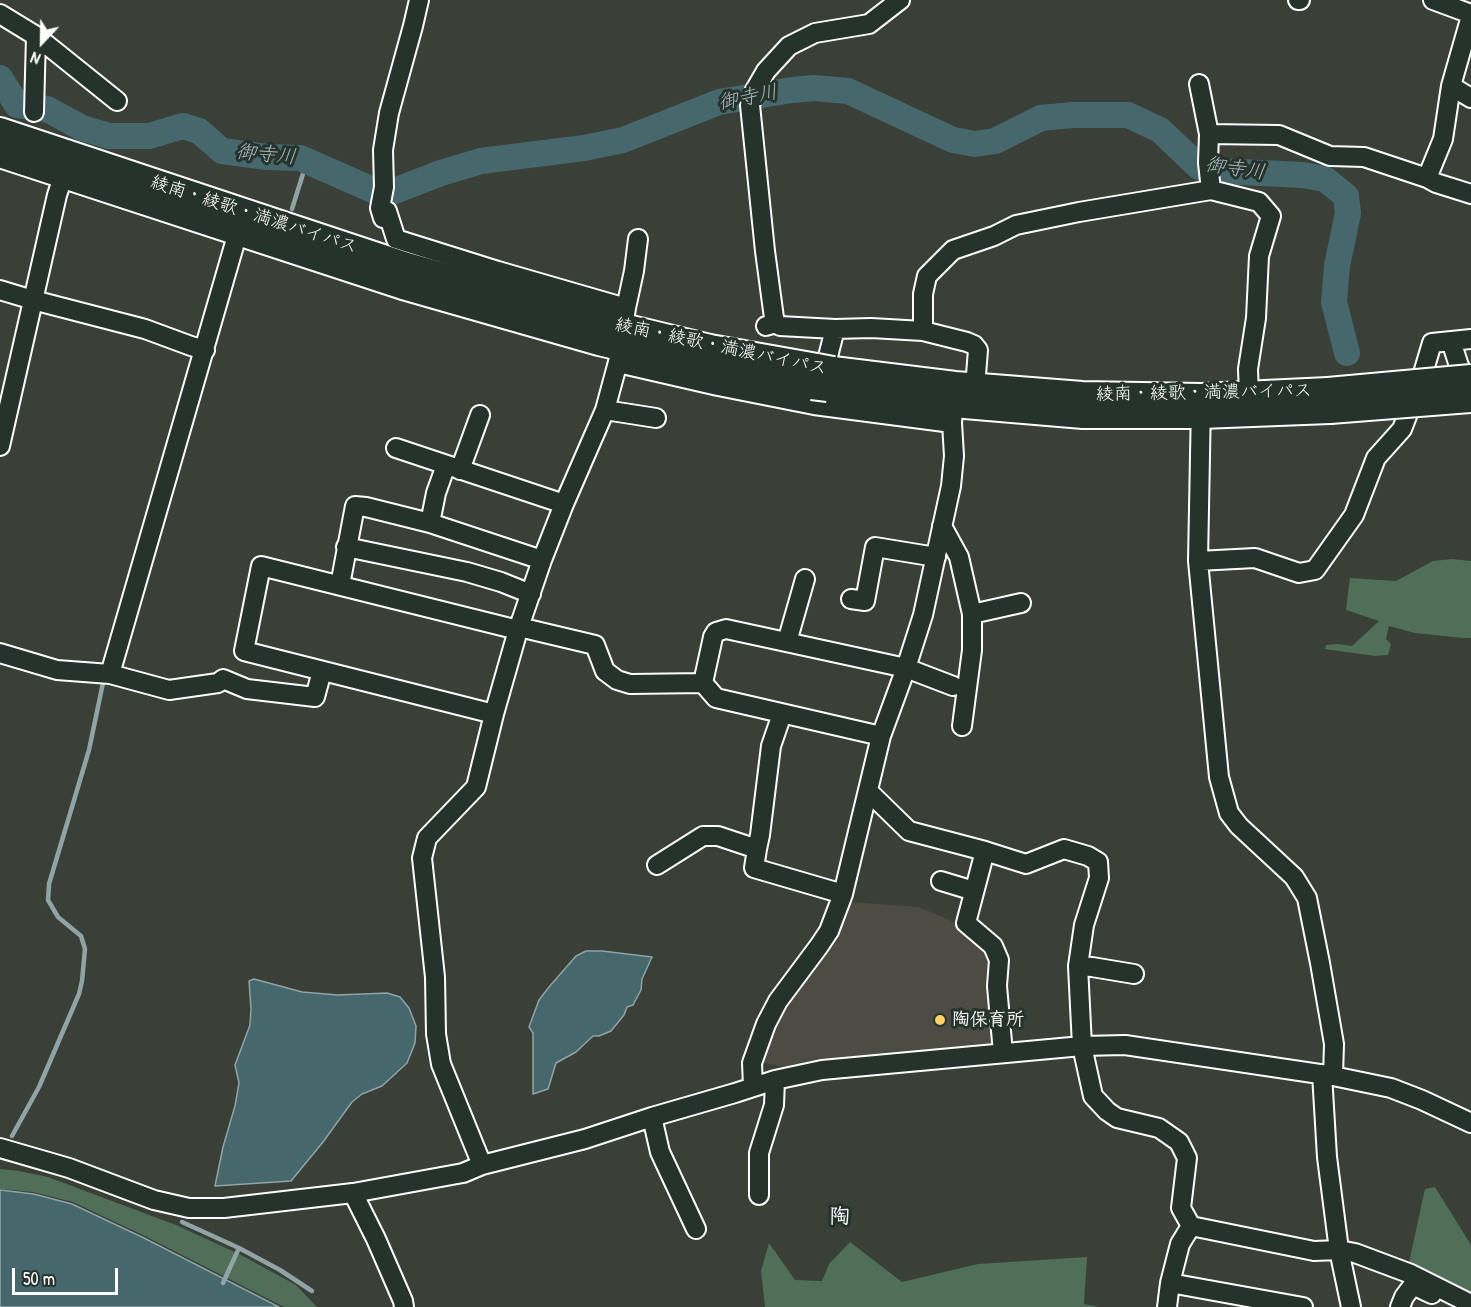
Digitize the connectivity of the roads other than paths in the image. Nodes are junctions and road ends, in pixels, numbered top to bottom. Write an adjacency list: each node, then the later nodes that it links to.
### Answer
1 (419, 0): 19 (street)
2 (900, 0): 25 (street)
3 (1433, 0): 5 (street)
4 (0, 14): 6 (street)
5 (1471, 15): 8 (street)
6 (36, 36): 10 (street); 11 (street)
7 (1199, 84): 13 (street)
8 (1451, 86): 9 (street); 17 (street)
9 (1471, 98)
10 (117, 101)
11 (34, 107)
12 (0, 130): 15 (highway, 綾南・綾歌・満濃バイパス)
13 (1209, 134): 16 (street); 17 (street)
14 (0, 154): 15 (highway, 綾南・綾歌・満濃バイパス)
15 (67, 165): 20 (highway, 綾南・綾歌・満濃バイパス); 22 (highway, 綾南・綾歌・満濃バイパス); 24 (street)
16 (1209, 176): 26 (street); 34 (street)
17 (1427, 178): 18 (street)
18 (1471, 194)
19 (382, 198): 22 (street); 27 (street)
20 (238, 232): 27 (highway, 綾南・綾歌・満濃バイパス); 30 (street)
21 (638, 239): 27 (street)
22 (384, 258): 27 (highway, 綾南・綾歌・満濃バイパス)
23 (0, 290): 24 (street)
24 (33, 300): 30 (street); 42 (street)
25 (835, 329): 26 (street); 32 (street)
26 (923, 331): 36 (street)
27 (622, 336): 32 (highway, 綾南・綾歌・満濃バイパス); 32 (street); 39 (street)
28 (1471, 339): 29 (street)
29 (1451, 341): 33 (street); 51 (street)
30 (200, 349): 63 (street)
31 (1471, 378): 37 (highway, 綾南・綾歌・満濃バイパス, bridge)
32 (821, 383): 36 (highway, 綾南・綾歌・満濃バイパス); 36 (street)
33 (1471, 386)
34 (1249, 394): 37 (highway, 綾南・綾歌・満濃バイパス); 38 (highway, 綾南・綾歌・満濃バイパス)
35 (1471, 399): 37 (highway, 綾南・綾歌・満濃バイパス, bridge)
36 (959, 400): 38 (highway, 綾南・綾歌・満濃バイパス); 47 (street)
37 (1329, 400): 38 (highway, 綾南・綾歌・満濃バイパス)
38 (1201, 406): 51 (street)
39 (605, 410): 41 (street); 45 (street)
40 (480, 415): 44 (street)
41 (657, 418)
42 (0, 446)
43 (396, 448): 44 (street)
44 (453, 467): 45 (street); 46 (street)
45 (564, 504): 50 (street)
46 (430, 523): 48 (street); 50 (street)
47 (942, 526): 49 (street); 57 (street)
48 (346, 547): 53 (street); 54 (street)
49 (936, 557): 55 (street); 61 (street)
50 (542, 560): 54 (street)
51 (1198, 561): 81 (street)
52 (805, 579): 59 (street)
53 (340, 585): 58 (street); 62 (street)
54 (531, 594): 58 (street)
55 (851, 599)
56 (1021, 603): 57 (street)
57 (972, 615): 68 (street)
58 (519, 628): 64 (street); 66 (street)
59 (787, 642): 61 (street); 64 (street)
60 (0, 653): 63 (street)
61 (906, 668): 65 (street); 69 (street)
62 (322, 671): 63 (street); 66 (street)
63 (110, 674)
64 (703, 683): 67 (street)
65 (953, 686)
66 (494, 714): 87 (street)
67 (782, 714): 69 (street); 71 (street)
68 (962, 726)
69 (881, 736): 70 (street)
70 (868, 791): 72 (street); 76 (street)
71 (757, 849): 73 (street); 76 (street)
72 (985, 851): 75 (street); 77 (street)
73 (657, 865)
74 (942, 881): 75 (street)
75 (974, 891): 80 (street)
76 (843, 894): 83 (street)
77 (1078, 966): 78 (street); 79 (street)
78 (1134, 974)
79 (1082, 1046): 80 (street); 81 (street); 90 (street)
80 (1003, 1053): 82 (street)
81 (1328, 1075): 85 (street); 92 (street)
82 (776, 1080): 83 (street); 89 (street)
83 (753, 1087): 84 (street)
84 (652, 1117): 87 (street); 91 (street)
85 (1471, 1123)
86 (0, 1148): 88 (street)
87 (482, 1165): 88 (street)
88 (353, 1193): 97 (street)
89 (759, 1195)
90 (1191, 1226): 92 (street); 94 (street)
91 (696, 1229)
92 (1339, 1250): 93 (street); 100 (street)
93 (1411, 1274): 95 (street); 96 (street)
94 (1170, 1283): 98 (street); 99 (street)
95 (1402, 1302): 101 (street)
96 (1471, 1304)
97 (404, 1307)
98 (1167, 1307)
99 (1303, 1307)
100 (1351, 1307)
101 (1454, 1307)

